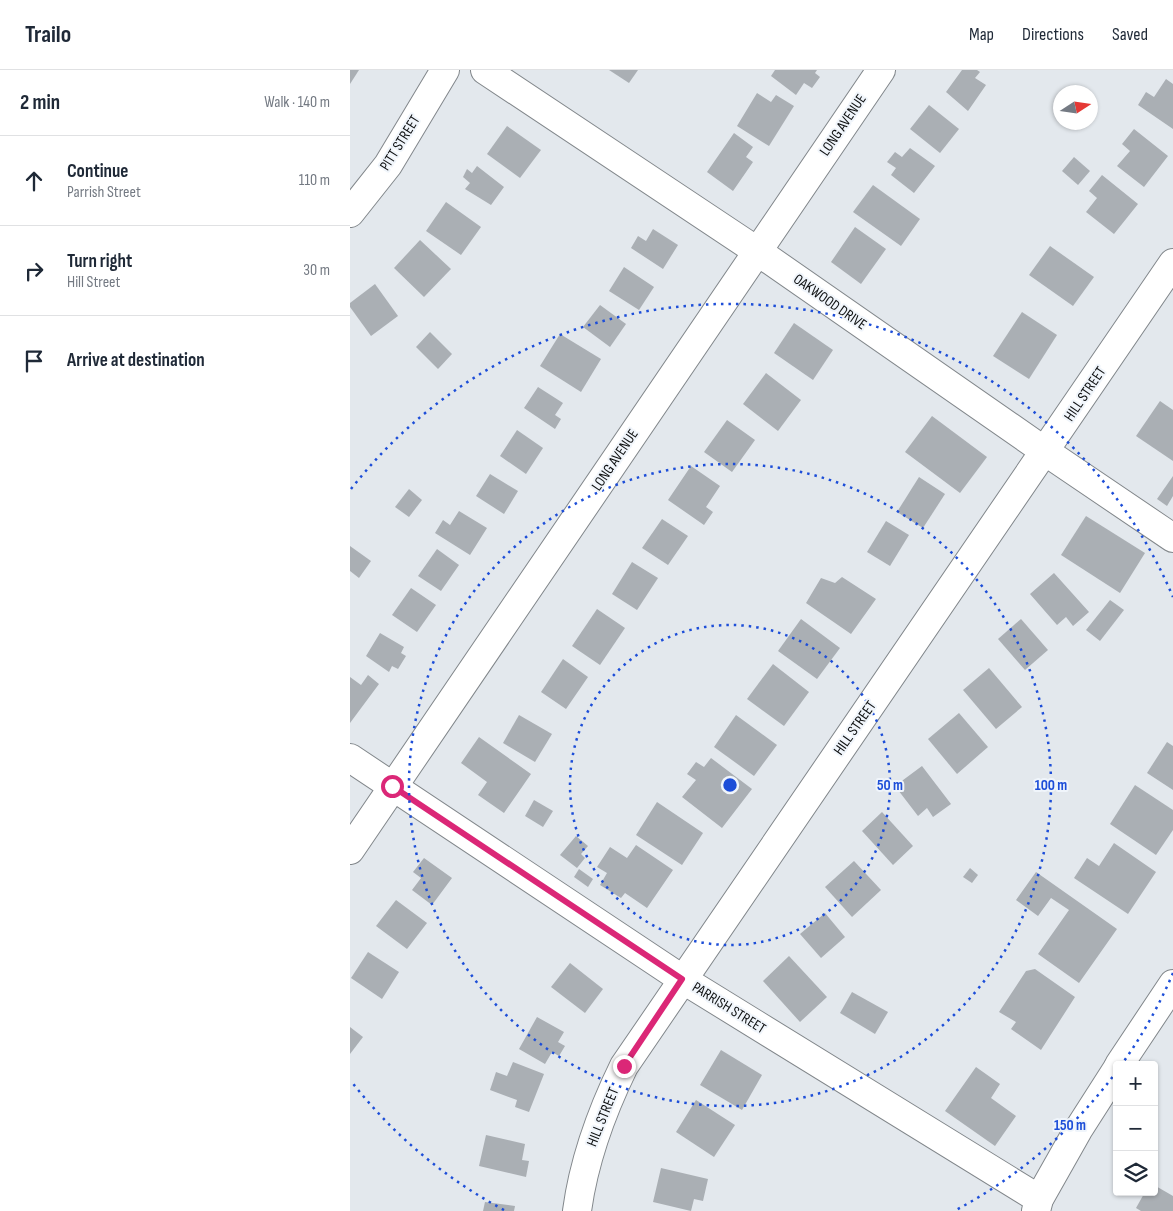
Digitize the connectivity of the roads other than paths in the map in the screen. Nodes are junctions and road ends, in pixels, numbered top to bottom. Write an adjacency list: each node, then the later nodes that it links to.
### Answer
1 (445, 70): 4 (street, PITT STREET)
2 (485, 70): 5 (street, OAKWOOD DRIVE)
3 (881, 70): 5 (street, LONG AVENUE)
4 (350, 213)
5 (757, 251): 7 (street, OAKWOOD DRIVE); 10 (street, LONG AVENUE)
6 (1173, 263): 7 (street, HILL STREET)
7 (1046, 452): 8 (street, OAKWOOD DRIVE); 12 (street, HILL STREET)
8 (1173, 538)
9 (350, 758): 10 (street, PARRISH STREET)
10 (392, 786): 11 (street, LONG AVENUE); 12 (street, PARRISH STREET)
11 (350, 850)
12 (682, 979): 16 (street, PARRISH STREET); 17 (street, HILL STREET)
13 (1173, 984): 14 (street)
14 (1122, 1061)
15 (1113, 1075): 16 (street)
16 (1038, 1205)
17 (577, 1211)

